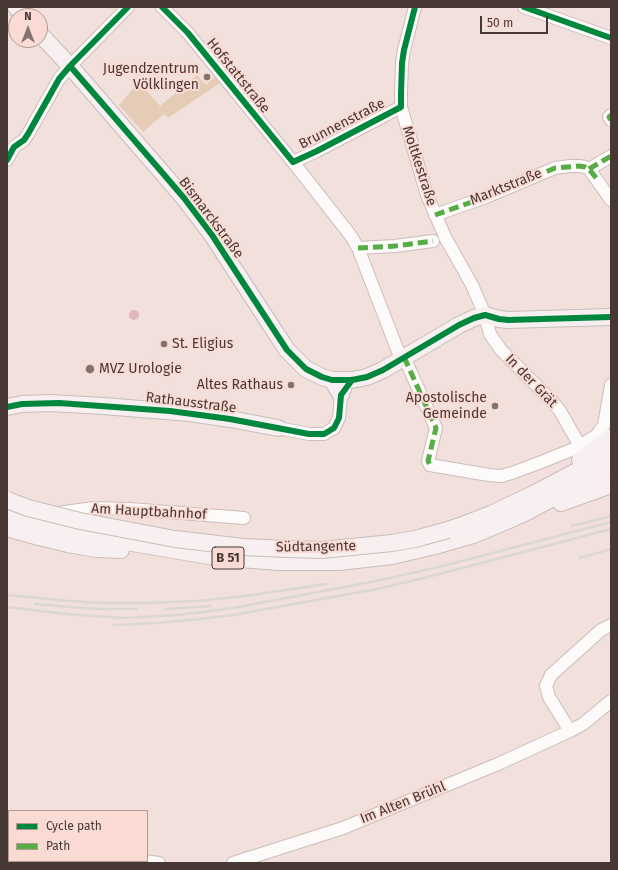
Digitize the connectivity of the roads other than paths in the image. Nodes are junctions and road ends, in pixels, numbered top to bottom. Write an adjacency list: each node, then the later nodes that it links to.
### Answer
1 (128, 7): 8 (street)
2 (162, 7): 14 (street, Hofstattstraße)
3 (415, 7): 9 (street, Moltkestraße)
4 (524, 7): 5 (street)
5 (541, 10): 6 (street)
6 (611, 38)
7 (48, 43): 8 (main road, Bismarckstraße)
8 (70, 66): 13 (street); 23 (main road, Bismarckstraße)
9 (401, 107): 14 (street, Brunnenstraße); 17 (street, Moltkestraße)
10 (611, 115): 11 (street)
11 (611, 120)
12 (611, 156): 15 (street)
13 (7, 160)
14 (293, 162): 19 (street, Hofstattstraße)
15 (584, 167): 16 (street); 17 (street, Marktstraße)
16 (611, 200)
17 (435, 215): 20 (street, Moltkestraße)
18 (433, 241): 19 (street)
19 (358, 248): 22 (street, Hofstattstraße)
20 (485, 315): 21 (main road); 22 (main road); 30 (street, In der Grät)
21 (611, 317)
22 (403, 358): 24 (main road); 30 (street, Hofstattstraße)
23 (332, 380): 24 (main road); 26 (main road)
24 (352, 380): 26 (street)
25 (611, 385): 30 (street)
26 (341, 394): 28 (street, Rathausstraße)
27 (7, 407): 28 (main road, Rathausstraße)
28 (278, 428)
29 (611, 437): 34 (main road)
30 (580, 446)
31 (611, 453): 34 (main road, Südtangente / B 51)
32 (611, 467): 36 (main road, Südtangente / B 51)
33 (611, 485): 36 (main road)
34 (534, 493): 40 (main road, Südtangente / B 51)
35 (7, 502): 38 (street, Am Hauptbahnhof); 40 (main road, Südtangente / B 51, bridge)
36 (525, 513): 40 (main road, Südtangente / B 51)
37 (7, 514): 41 (main road, Südtangente / B 51)
38 (244, 518)
39 (7, 528): 41 (main road)
40 (450, 536): 41 (main road, Südtangente / B 51)
41 (215, 557)
42 (611, 625): 44 (street)
43 (611, 701): 44 (street, Im Alten Brühl)
44 (570, 731): 47 (street, Im Alten Brühl)
45 (148, 862): 46 (street)
46 (159, 863)
47 (233, 863)

